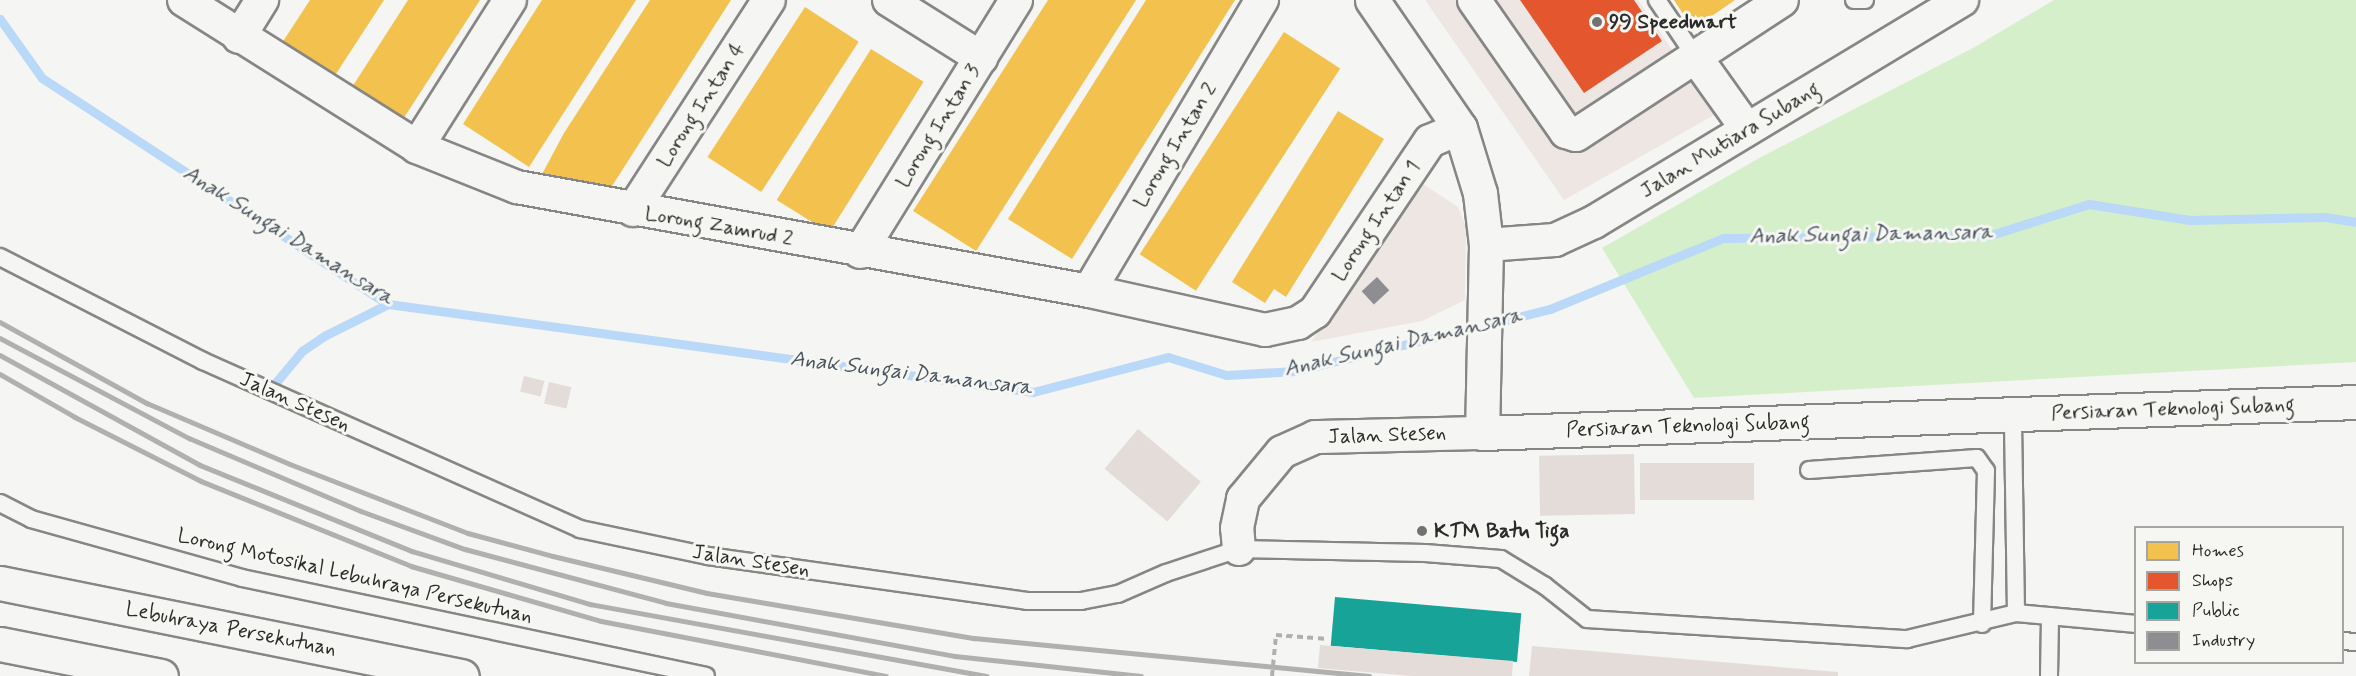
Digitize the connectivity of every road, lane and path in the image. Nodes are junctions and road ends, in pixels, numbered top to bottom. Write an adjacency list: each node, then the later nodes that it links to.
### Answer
1 (184, 0): 15 (street, Lorong Zamrud 2)
2 (262, 0): 15 (street)
3 (510, 0): 20 (street)
4 (769, 0): 21 (street, Lorong Intan 4)
5 (890, 0): 16 (street)
6 (1016, 0): 16 (street, Lorong Intan 3)
7 (1262, 0): 25 (street, Lorong Intan 2)
8 (1371, 0): 18 (main road)
9 (1474, 0): 17 (street)
10 (1656, 0): 17 (lane)
11 (1782, 0): 17 (street)
12 (1854, 0): 13 (lane)
13 (1865, 0)
14 (1962, 0): 19 (street, Jalan Mutiara Subang)
15 (239, 37): 20 (street, Lorong Zamrud 2)
16 (981, 58): 23 (street, Lorong Intan 3)
17 (1697, 59): 19 (street)
18 (1460, 128): 22 (main road); 26 (street, Lorong Intan 1)
19 (1747, 129): 22 (street, Jalan Mutiara Subang)
20 (417, 147): 21 (street, Lorong Zamrud 2)
21 (633, 210): 23 (street, Lorong Zamrud 2)
22 (1486, 245): 29 (main road)
23 (860, 252): 25 (street, Lorong Zamrud 2)
24 (0, 257): 32 (lane, Jalan Stesen)
25 (1089, 291): 26 (street, Lorong Zamrud 2)
26 (1298, 323)
27 (2356, 402): 28 (main road, Persiaran Teknologi Subang)
28 (2013, 415): 29 (main road, Persiaran Teknologi Subang); 34 (lane)
29 (1482, 432): 32 (street, Jalan Stesen)
30 (1809, 470): 36 (lane)
31 (0, 503): 42 (lane, Lorong Motosikal Lebuhraya Persekutuan)
32 (1239, 549): 36 (lane)
33 (0, 583): 41 (main road, Lebuhraya Persekutuan)
34 (2016, 613): 35 (lane); 36 (lane)
35 (2050, 616): 37 (lane); 44 (lane)
36 (1982, 624)
37 (2134, 624)
38 (1328, 639): 43 (path, bridge)
39 (0, 644): 40 (main road)
40 (161, 676)
41 (462, 676)
42 (706, 676)
43 (1272, 676)
44 (2049, 676)

